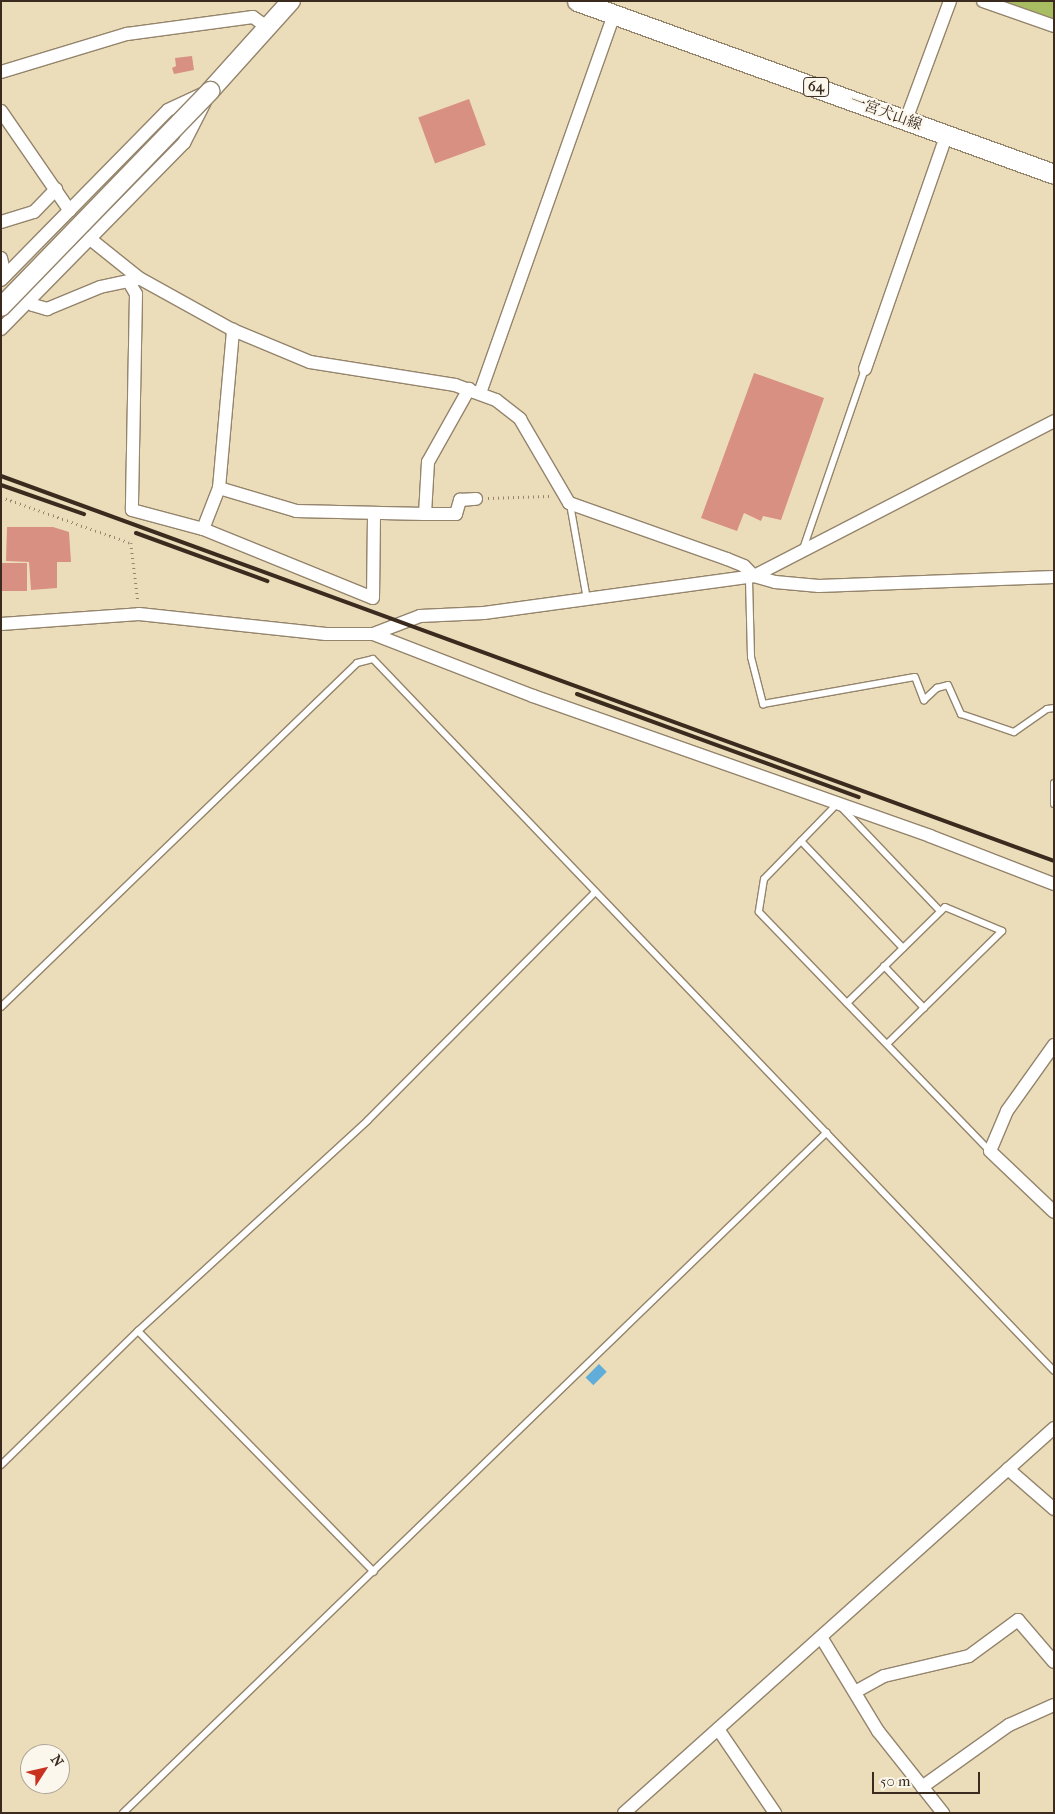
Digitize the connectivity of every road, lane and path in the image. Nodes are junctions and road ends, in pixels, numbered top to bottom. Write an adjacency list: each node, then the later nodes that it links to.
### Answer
1 (291, 1): 7 (street)
2 (577, 1): 5 (main road, 一宮犬山線 / 64)
3 (950, 1): 11 (street)
4 (983, 1): 6 (street)
5 (614, 15): 11 (main road, 一宮犬山線 / 64); 26 (street)
6 (1052, 24)
7 (267, 27): 8 (street); 9 (street)
8 (1, 72)
9 (210, 91): 15 (street); 17 (street); 22 (street, bridge)
10 (1, 111): 14 (street)
11 (906, 120): 12 (main road, 一宮犬山線 / 64)
12 (946, 136): 13 (main road, 一宮犬山線 / 64); 25 (street)
13 (1054, 174)
14 (56, 189): 15 (street); 16 (street)
15 (70, 211): 19 (street)
16 (1, 222)
17 (89, 238): 20 (street); 21 (street)
18 (1, 258): 19 (street)
19 (3, 278)
20 (134, 280): 21 (street); 24 (street); 34 (street)
21 (29, 299): 23 (street)
22 (1, 307)
23 (1, 329)
24 (233, 330): 26 (street); 28 (street)
25 (866, 369): 35 (lane)
26 (475, 391): 31 (street); 32 (street)
27 (1054, 421): 35 (street)
28 (218, 488): 33 (street); 34 (street)
29 (1, 498): 39 (path)
30 (476, 499): 31 (path); 32 (street)
31 (567, 499): 36 (street); 38 (lane)
32 (425, 514): 33 (street)
33 (374, 515): 34 (street)
34 (203, 529)
35 (802, 550): 36 (street)
36 (754, 576): 37 (street); 38 (street); 42 (lane)
37 (1054, 577)
38 (587, 599): 41 (street)
39 (139, 614): 40 (street); 41 (street)
40 (1, 624)
41 (373, 634): 45 (street)
42 (1054, 708)
43 (1054, 784): 44 (lane)
44 (1054, 804)
45 (838, 806): 46 (lane); 47 (street); 49 (lane)
46 (801, 841): 50 (lane); 52 (lane)
47 (1054, 884)
48 (595, 892): 53 (lane); 57 (lane); 60 (lane)
49 (940, 911): 50 (lane); 54 (lane)
50 (903, 948): 51 (lane)
51 (884, 966): 52 (lane); 54 (lane)
52 (847, 1003): 55 (lane)
53 (1, 1007)
54 (924, 1008): 55 (lane)
55 (887, 1044): 58 (lane)
56 (1054, 1045): 58 (street)
57 (827, 1132): 61 (lane); 66 (lane)
58 (990, 1151): 59 (street)
59 (1054, 1212)
60 (138, 1331): 63 (lane); 66 (lane)
61 (1054, 1371)
62 (1054, 1428): 64 (street)
63 (1, 1465)
64 (1008, 1468): 65 (street); 67 (street)
65 (1054, 1509)
66 (374, 1572): 73 (lane)
67 (821, 1637): 69 (street); 71 (street)
68 (1054, 1662): 69 (street)
69 (855, 1692): 72 (street)
70 (1054, 1705): 72 (street)
71 (718, 1729): 74 (street); 75 (street)
72 (922, 1787): 76 (street)
73 (123, 1813)
74 (624, 1813)
75 (775, 1813)
76 (943, 1813)

